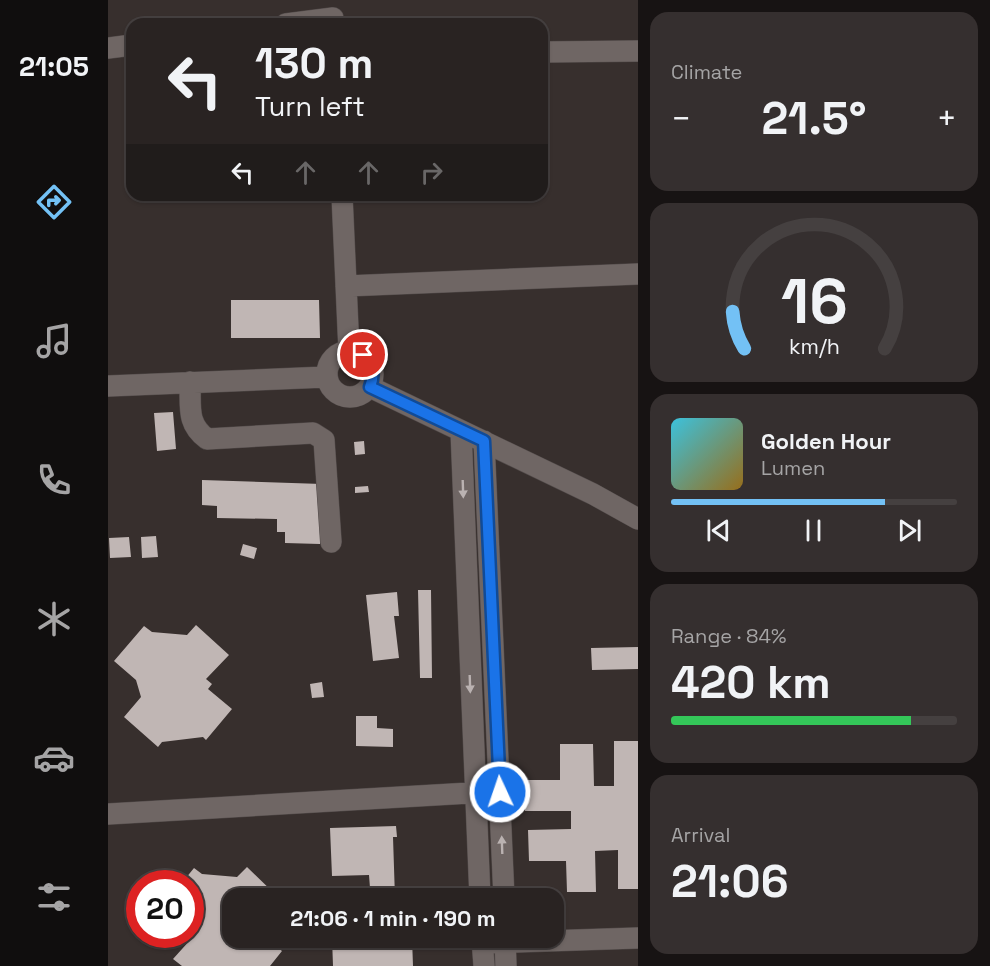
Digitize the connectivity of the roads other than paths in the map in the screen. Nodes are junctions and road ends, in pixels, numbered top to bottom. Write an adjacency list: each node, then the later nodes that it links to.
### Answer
1 (333, 14): 2 (lane)
2 (314, 18)
3 (126, 46): 4 (lane)
4 (108, 48)
5 (638, 51): 6 (lane)
6 (548, 52)
7 (342, 201): 9 (lane)
8 (638, 274): 9 (lane)
9 (346, 286): 10 (lane)
10 (349, 351): 11 (lane); 14 (lane)
11 (326, 377): 12 (lane); 14 (lane)
12 (190, 382): 13 (lane); 18 (lane)
13 (108, 386)
14 (370, 387): 15 (lane)
15 (461, 431): 16 (lane); 20 (lane, one-way to 20)
16 (484, 441): 17 (lane); 19 (lane)
17 (638, 519)
18 (331, 542)
19 (500, 792): 20 (lane); 23 (lane, one-way to 19)
20 (474, 793): 21 (lane); 22 (lane)
21 (108, 814)
22 (479, 888)
23 (504, 888)
24 (638, 938): 25 (lane)
25 (564, 939)
26 (483, 948): 28 (lane)
27 (505, 948): 29 (lane)
28 (484, 966)
29 (506, 966)

